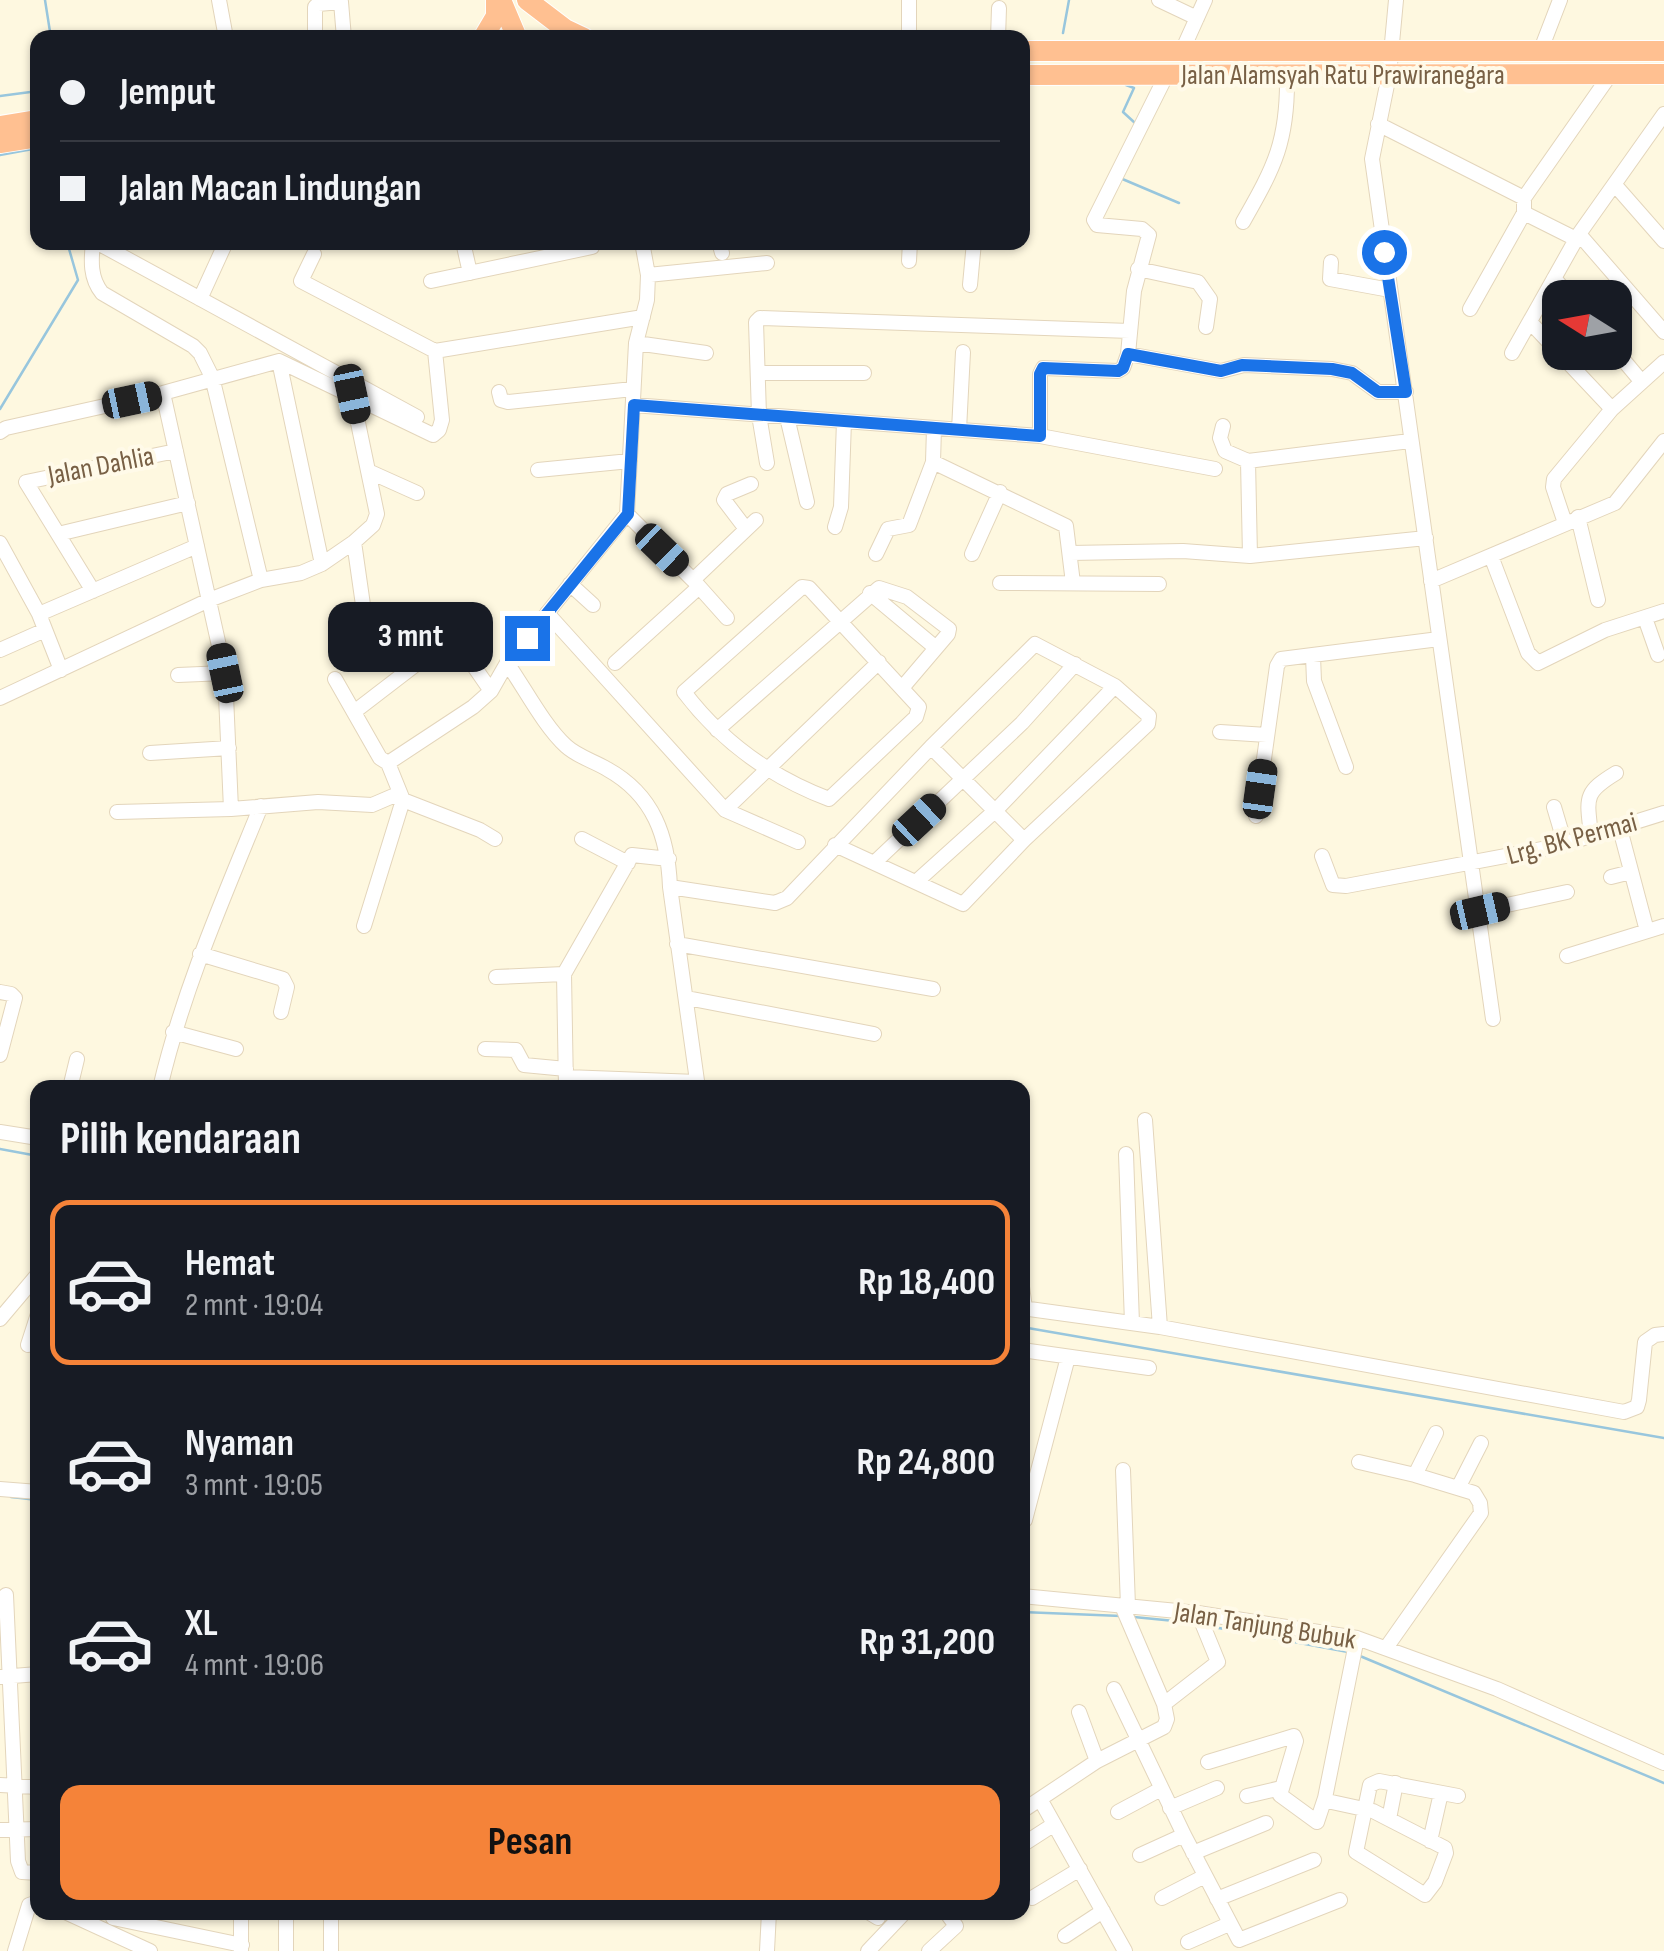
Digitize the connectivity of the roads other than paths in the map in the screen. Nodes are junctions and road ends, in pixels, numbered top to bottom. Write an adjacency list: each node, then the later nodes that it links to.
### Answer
1 (220, 0): 11 (street)
2 (499, 0): 14 (highway); 15 (highway)
3 (527, 0): 16 (highway)
4 (909, 0): 17 (street)
5 (1159, 0): 10 (street)
6 (1205, 0): 10 (street)
7 (1396, 0): 19 (street)
8 (1560, 0): 23 (street)
9 (999, 8): 18 (street)
10 (1197, 18): 21 (street)
11 (225, 30)
12 (314, 30): 13 (street)
13 (343, 30)
14 (488, 30)
15 (512, 30)
16 (567, 30)
17 (909, 30)
18 (998, 30)
19 (1390, 50): 21 (highway, Jalan Alamsyah Ratu Prawiranegara); 23 (highway, Jalan Alamsyah Ratu Prawiranegara); 27 (street)
20 (1030, 51): 21 (highway, Jalan Alamsyah Ratu Prawiranegara)
21 (1182, 51)
22 (1664, 51): 23 (highway, Jalan Alamsyah Ratu Prawiranegara)
23 (1540, 52)
24 (1610, 74): 25 (highway, Jalan Alamsyah Ratu Prawiranegara); 27 (highway, Jalan Alamsyah Ratu Prawiranegara); 38 (street)
25 (1664, 74)
26 (1287, 75): 27 (highway, Jalan Alamsyah Ratu Prawiranegara); 29 (highway, Jalan Alamsyah Ratu Prawiranegara); 39 (street)
27 (1389, 75): 32 (street)
28 (1030, 76): 29 (highway, Jalan Alamsyah Ratu Prawiranegara)
29 (1166, 76): 54 (street)
30 (1664, 114): 34 (street)
31 (30, 121): 33 (highway)
32 (1378, 124): 38 (street); 60 (street)
33 (0, 126)
34 (1659, 134): 37 (street)
35 (30, 138): 36 (highway)
36 (0, 143)
37 (1615, 184): 40 (street); 41 (street)
38 (1524, 206): 40 (street); 62 (street)
39 (1243, 222)
40 (1577, 236): 57 (street); 67 (street)
41 (1664, 241)
42 (94, 250): 79 (street)
43 (110, 250): 61 (street)
44 (222, 250): 61 (street)
45 (465, 250): 55 (street)
46 (578, 250): 55 (street)
47 (643, 250): 56 (street)
48 (910, 250): 51 (street)
49 (973, 250): 59 (street)
50 (314, 254): 69 (street)
51 (909, 261)
52 (1331, 262): 60 (street)
53 (768, 263): 56 (street)
54 (1138, 269): 65 (street); 66 (street)
55 (470, 273): 58 (street)
56 (648, 275): 63 (street)
57 (1554, 278): 64 (street)
58 (431, 282)
59 (970, 285)
60 (1390, 290): 82 (street)
61 (200, 299): 92 (street)
62 (1470, 309)
63 (642, 318): 68 (street); 69 (street)
64 (1530, 322): 73 (street); 86 (street)
65 (1206, 326)
66 (1130, 330): 72 (street); 77 (street)
67 (1664, 332)
68 (636, 343): 71 (street); 85 (street)
69 (435, 351): 92 (street)
70 (963, 352): 93 (street)
71 (706, 353)
72 (1128, 354): 82 (street); 95 (street)
73 (1512, 354)
74 (279, 361): 79 (street); 84 (street); 124 (street)
75 (1662, 367): 80 (street)
76 (1632, 370): 80 (street)
77 (759, 373): 78 (street); 87 (street)
78 (864, 373)
79 (212, 378): 83 (street); 125 (street)
80 (1641, 381): 86 (street)
81 (499, 392): 85 (street)
82 (1406, 392): 97 (street)
83 (163, 393): 94 (street); 98 (street)
84 (352, 394): 92 (street); 105 (street)
85 (633, 397): 87 (street); 100 (street)
86 (1612, 410): 112 (street)
87 (758, 415): 88 (street); 102 (street)
88 (787, 417): 89 (street); 109 (street)
89 (844, 421): 91 (street); 113 (street)
90 (1223, 426): 99 (street)
91 (934, 428): 93 (street); 101 (street)
92 (439, 430)
93 (959, 430): 95 (street)
94 (0, 432)
95 (1040, 436): 103 (street)
96 (1664, 441): 112 (street)
97 (1410, 442): 99 (street); 115 (street)
98 (176, 451): 110 (street); 114 (street, Jalan Dahlia)
99 (1248, 460): 122 (street)
100 (630, 461): 104 (street); 111 (street)
101 (932, 462): 107 (street); 120 (street)
102 (767, 463)
103 (1215, 469)
104 (538, 470)
105 (368, 471): 108 (street); 116 (street)
106 (751, 484): 129 (street)
107 (1000, 492): 119 (street); 121 (street)
108 (417, 494)
109 (808, 502)
110 (188, 503): 114 (street); 118 (street)
111 (628, 514): 128 (street); 129 (street)
112 (1572, 520): 123 (street); 135 (street)
113 (835, 527)
114 (58, 534): 132 (street)
115 (1426, 538): 122 (street); 126 (street)
116 (354, 542): 124 (street); 143 (street)
117 (0, 543): 139 (street)
118 (197, 546): 132 (street); 134 (street)
119 (1070, 553): 122 (street); 127 (street)
120 (876, 554)
121 (972, 554)
122 (1250, 556)
123 (1492, 556): 126 (street); 141 (street)
124 (322, 564): 125 (street)
125 (262, 580): 134 (street)
126 (1431, 582): 145 (street)
127 (1073, 583): 130 (street); 131 (street)
128 (570, 584): 136 (street); 138 (street)
129 (696, 584): 140 (street); 152 (street)
130 (1000, 584)
131 (1159, 584)
132 (93, 591): 139 (street)
133 (870, 593): 142 (street); 146 (street); 146 (street)
134 (209, 600): 154 (street); 155 (street)
135 (1598, 600)
136 (593, 605)
137 (1664, 611): 141 (street)
138 (547, 613): 150 (street); 179 (street)
139 (39, 614): 144 (street)
140 (727, 618)
141 (1645, 618): 148 (street)
142 (842, 622): 151 (street); 163 (street); 163 (street)
143 (366, 626)
144 (45, 630): 147 (street); 154 (street)
145 (1439, 640): 149 (street); 195 (street)
146 (936, 648): 159 (street)
147 (0, 650)
148 (1658, 655)
149 (1313, 656): 165 (street); 170 (street)
150 (507, 662): 160 (street); 192 (street)
151 (878, 662): 159 (street); 171 (street)
152 (616, 664)
153 (1075, 664): 158 (street); 166 (street); 173 (street)
154 (61, 670): 161 (street)
155 (225, 673): 156 (street); 167 (street)
156 (178, 675)
157 (335, 679): 162 (street)
158 (1115, 686): 178 (street); 187 (street)
159 (902, 688): 171 (street)
160 (491, 690): 162 (street); 169 (street)
161 (0, 698)
162 (354, 712): 169 (street)
163 (717, 730): 171 (street)
164 (1220, 732): 165 (street)
165 (1268, 734): 182 (street)
166 (931, 746): 173 (street); 190 (street)
167 (228, 748): 168 (street); 177 (street)
168 (150, 753)
169 (388, 762): 174 (street)
170 (1346, 766)
171 (765, 770): 179 (street)
172 (1616, 773): 184 (street)
173 (965, 778): 178 (street); 194 (street)
174 (403, 800): 175 (street); 186 (street); 202 (street)
175 (261, 806): 177 (street); 206 (street)
176 (1554, 807): 189 (street)
177 (231, 808): 180 (street)
178 (996, 809): 187 (street); 198 (street)
179 (724, 810): 188 (street)
180 (117, 812)
181 (1664, 813): 183 (street, Lrg. BK Permai)
182 (1256, 816)
183 (1620, 829): 184 (street, Lrg. BK Permai); 196 (street)
184 (1591, 835): 189 (street, Lrg. BK Permai)
185 (582, 838): 193 (street)
186 (496, 839)
187 (1024, 840): 198 (street)
188 (798, 842)
189 (1565, 844): 195 (street, Lrg. BK Permai)
190 (836, 845): 194 (street); 199 (street)
191 (1322, 856): 195 (street, Lrg. BK Permai)
192 (668, 859): 193 (street); 199 (street)
193 (628, 863): 208 (street)
194 (874, 864): 198 (street)
195 (1472, 864): 201 (street)
196 (1632, 872): 197 (street); 204 (street)
197 (1611, 878)
198 (916, 882)
199 (670, 887): 205 (street)
200 (1566, 892): 201 (street)
201 (1480, 911): 214 (street)
202 (364, 926)
203 (1664, 926): 204 (street)
204 (1647, 931): 207 (street)
205 (677, 944): 210 (street); 212 (street)
206 (200, 954): 213 (street); 215 (street)
207 (1566, 956)
208 (564, 974): 209 (street); 221 (street)
209 (496, 976)
210 (933, 989)
211 (0, 992): 219 (street)
212 (688, 998): 216 (street); 225 (street)
213 (280, 1012)
214 (1493, 1019)
215 (173, 1032): 217 (street); 223 (street)
216 (874, 1034)
217 (236, 1049)
218 (485, 1049): 221 (street)
219 (0, 1050)
220 (77, 1059): 222 (street)
221 (566, 1078): 224 (street)
222 (72, 1080)
223 (162, 1080)
224 (604, 1080)
225 (697, 1080)
226 (1146, 1120): 236 (street)
227 (0, 1132): 228 (street)
228 (30, 1137)
229 (1126, 1154): 235 (street)
230 (30, 1284): 231 (street)
231 (20, 1296): 232 (street); 234 (street)
232 (30, 1304)
233 (1030, 1309): 235 (street)
234 (0, 1319)
235 (1132, 1323): 236 (street)
236 (1160, 1327): 237 (street)
237 (1664, 1334)
238 (30, 1338): 239 (street)
239 (28, 1345)
240 (1030, 1351): 241 (street)
241 (1068, 1358): 242 (street); 251 (street)
242 (1149, 1368)
243 (1436, 1433): 247 (street)
244 (1480, 1443): 249 (street)
245 (1359, 1462): 247 (street)
246 (1123, 1470): 254 (street)
247 (1415, 1475): 249 (street)
248 (0, 1488): 250 (street)
249 (1458, 1488): 257 (street)
250 (30, 1491)
251 (1030, 1503)
252 (6, 1595): 259 (street)
253 (1030, 1597): 254 (street, Jalan Tanjung Bubuk)
254 (1126, 1613): 255 (street, Jalan Tanjung Bubuk); 261 (street)
255 (1200, 1620): 256 (street, Jalan Tanjung Bubuk); 261 (street)
256 (1356, 1642): 257 (street, Jalan Tanjung Bubuk); 275 (street)
257 (1386, 1648): 266 (street, Jalan Tanjung Bubuk)
258 (30, 1674): 259 (street)
259 (5, 1676): 268 (street)
260 (1114, 1689): 263 (street)
261 (1164, 1704): 263 (street)
262 (1079, 1712): 264 (street)
263 (1140, 1740): 264 (street); 271 (street)
264 (1096, 1761): 276 (street)
265 (1208, 1762): 270 (street)
266 (1664, 1763)
267 (1396, 1784): 272 (street); 279 (street); 281 (street)
268 (8, 1786): 285 (street)
269 (1217, 1788): 278 (street)
270 (1281, 1788): 273 (street); 275 (street)
271 (1161, 1789): 278 (street); 280 (street)
272 (1441, 1792): 274 (street); 289 (street)
273 (1246, 1796)
274 (1458, 1796)
275 (1325, 1798): 279 (street)
276 (1040, 1799): 277 (street); 283 (street)
277 (1030, 1806)
278 (1170, 1808): 287 (street)
279 (1364, 1808): 281 (street); 289 (street)
280 (1118, 1812)
281 (1388, 1819): 289 (street)
282 (1266, 1823): 290 (street)
283 (1053, 1824): 288 (street); 293 (street)
284 (0, 1830): 285 (street)
285 (18, 1830): 286 (street); 294 (street)
286 (30, 1830)
287 (1184, 1834): 290 (street); 291 (street)
288 (1030, 1840)
289 (1430, 1841)
290 (1194, 1853): 295 (street)
291 (1140, 1856)
292 (1314, 1860): 298 (street)
293 (1080, 1868): 296 (street); 301 (street)
294 (30, 1874)
295 (1205, 1876): 297 (street); 298 (street)
296 (1032, 1898)
297 (1162, 1898)
298 (1217, 1900): 310 (street)
299 (1340, 1900): 310 (street)
300 (30, 1906): 314 (street)
301 (1104, 1911): 311 (street); 321 (street)
302 (82, 1920): 315 (street)
303 (122, 1920): 313 (street)
304 (241, 1920): 313 (street)
305 (286, 1920): 316 (street)
306 (331, 1920): 317 (street)
307 (768, 1920): 318 (street)
308 (897, 1920): 319 (street)
309 (952, 1920): 320 (street)
310 (1229, 1924): 312 (street)
311 (1065, 1936)
312 (1188, 1942)
313 (242, 1948)
314 (16, 1951)
315 (150, 1951)
316 (286, 1951)
317 (331, 1951)
318 (767, 1951)
319 (868, 1951)
320 (929, 1951)
321 (1126, 1951)

